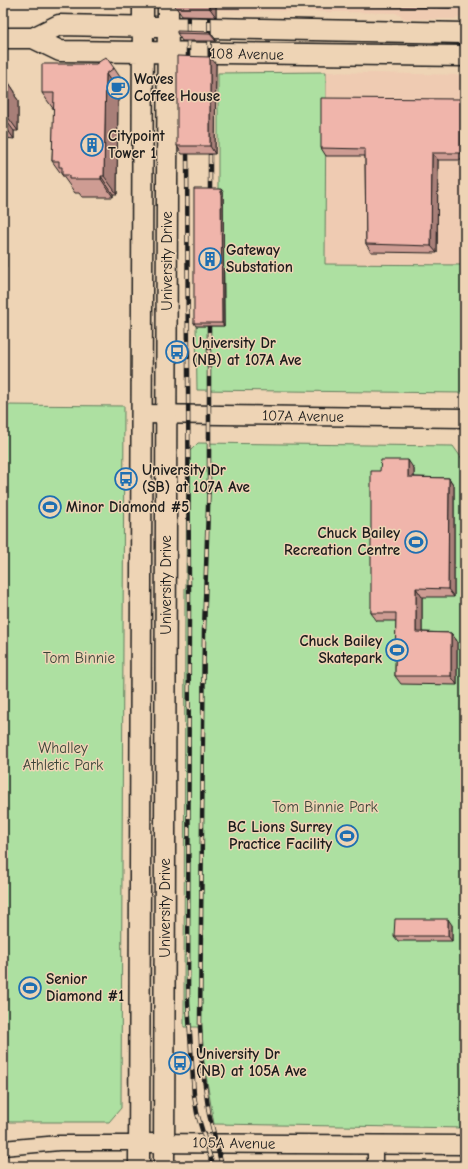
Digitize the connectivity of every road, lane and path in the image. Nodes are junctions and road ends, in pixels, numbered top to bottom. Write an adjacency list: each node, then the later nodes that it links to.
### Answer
1 (144, 3): 3 (main road, University Drive)
2 (168, 3): 4 (main road, University Drive)
3 (144, 27): 4 (main road, 108 Avenue); 7 (main road, 108 Avenue); 8 (main road, University Drive)
4 (168, 28): 5 (main road, 108 Avenue); 9 (main road, University Drive)
5 (465, 33)
6 (3, 38): 7 (main road, 108 Avenue)
7 (32, 38): 8 (main road, 108 Avenue)
8 (143, 52): 9 (main road, 108 Avenue); 11 (main road, University Drive)
9 (168, 52): 10 (main road, 108 Avenue); 12 (main road, University Drive)
10 (465, 56)
11 (142, 414): 12 (street, 107A Avenue); 14 (main road, University Drive)
12 (166, 414): 13 (street, 107A Avenue); 15 (main road, University Drive)
13 (465, 418)
14 (139, 1143): 15 (street, 105A Avenue); 18 (street, 105A Avenue); 19 (main road, University Drive)
15 (164, 1143): 16 (street, 105A Avenue); 20 (main road, University Drive)
16 (375, 1145): 17 (street, 105A Avenue); 21 (street)
17 (465, 1146)
18 (3, 1148)
19 (139, 1166)
20 (164, 1166)
21 (375, 1166)

